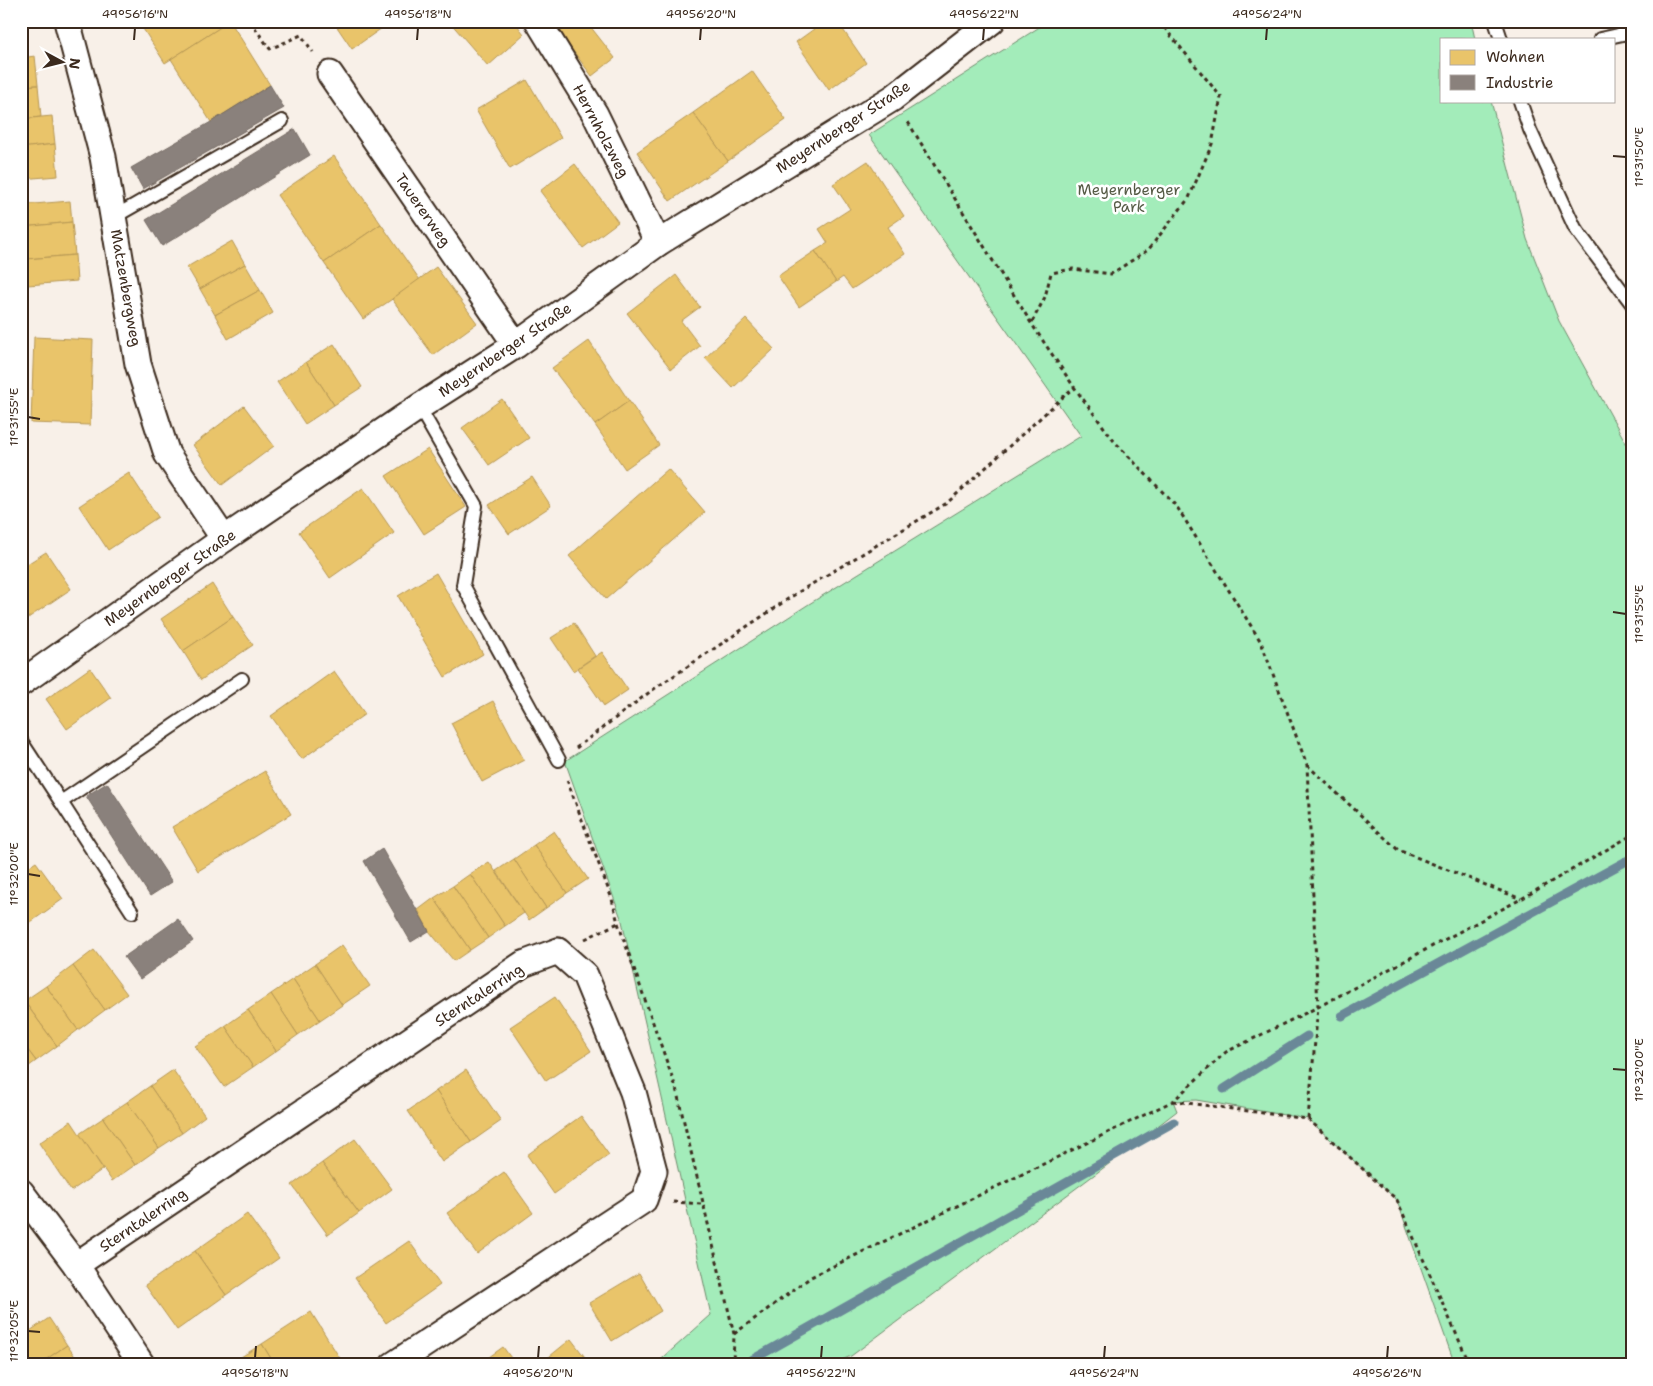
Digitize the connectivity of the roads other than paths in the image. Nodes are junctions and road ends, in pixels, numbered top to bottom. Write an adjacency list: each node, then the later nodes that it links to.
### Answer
1 (67, 21): 11 (street, Matzenbergweg)
2 (538, 21): 12 (street, Herrnholzweg)
3 (1495, 21): 6 (lane)
4 (985, 23): 12 (street, Meyernberger Straße)
5 (1632, 32): 7 (lane)
6 (1503, 38)
7 (1605, 38)
8 (330, 74): 14 (street, Tauererweg)
9 (1520, 102): 13 (lane)
10 (282, 121): 11 (lane)
11 (114, 217): 16 (street, Matzenbergweg)
12 (658, 243): 14 (street, Meyernberger Straße)
13 (1632, 304)
14 (516, 345): 15 (street, Meyernberger Straße)
15 (419, 407): 16 (street, Meyernberger Straße); 20 (lane)
16 (224, 539): 18 (street, Meyernberger Straße)
17 (242, 679): 21 (lane)
18 (21, 683)
19 (21, 741): 21 (lane)
20 (559, 760)
21 (61, 802): 22 (lane)
22 (132, 912)
23 (21, 1192): 24 (street)
24 (76, 1265): 25 (street); 26 (street, Sterntalerring)
25 (142, 1365)
26 (393, 1365)

